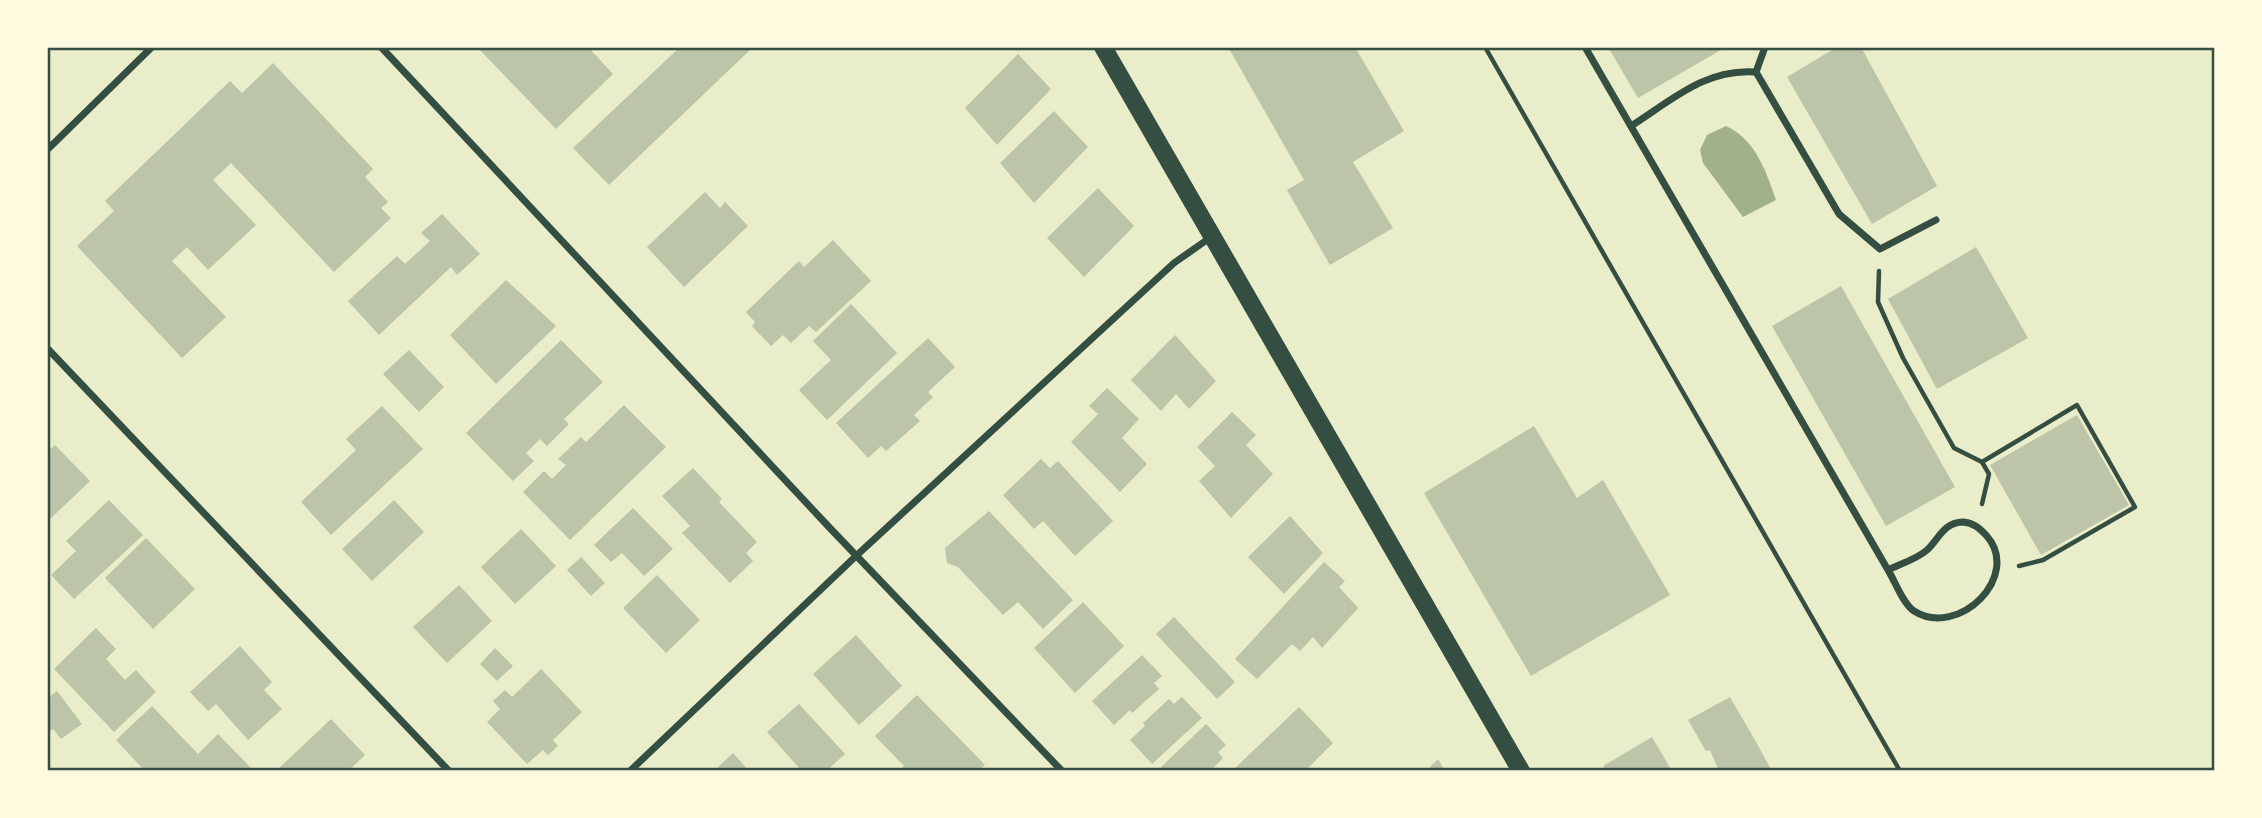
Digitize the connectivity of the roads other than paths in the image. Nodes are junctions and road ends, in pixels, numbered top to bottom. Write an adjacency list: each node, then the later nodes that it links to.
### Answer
1 (152, 47): 8 (street)
2 (381, 47): 12 (street)
3 (1103, 47): 10 (main road)
4 (1585, 47): 7 (street)
5 (1765, 47): 6 (street)
6 (1756, 72): 7 (street); 9 (street)
7 (1631, 126): 13 (street)
8 (47, 150)
9 (1936, 220)
10 (1212, 237): 12 (street); 17 (main road)
11 (47, 348): 14 (street)
12 (856, 556): 15 (street); 16 (street)
13 (1888, 570): 13 (street)
14 (449, 771)
15 (630, 771)
16 (1062, 771)
17 (1521, 771)

